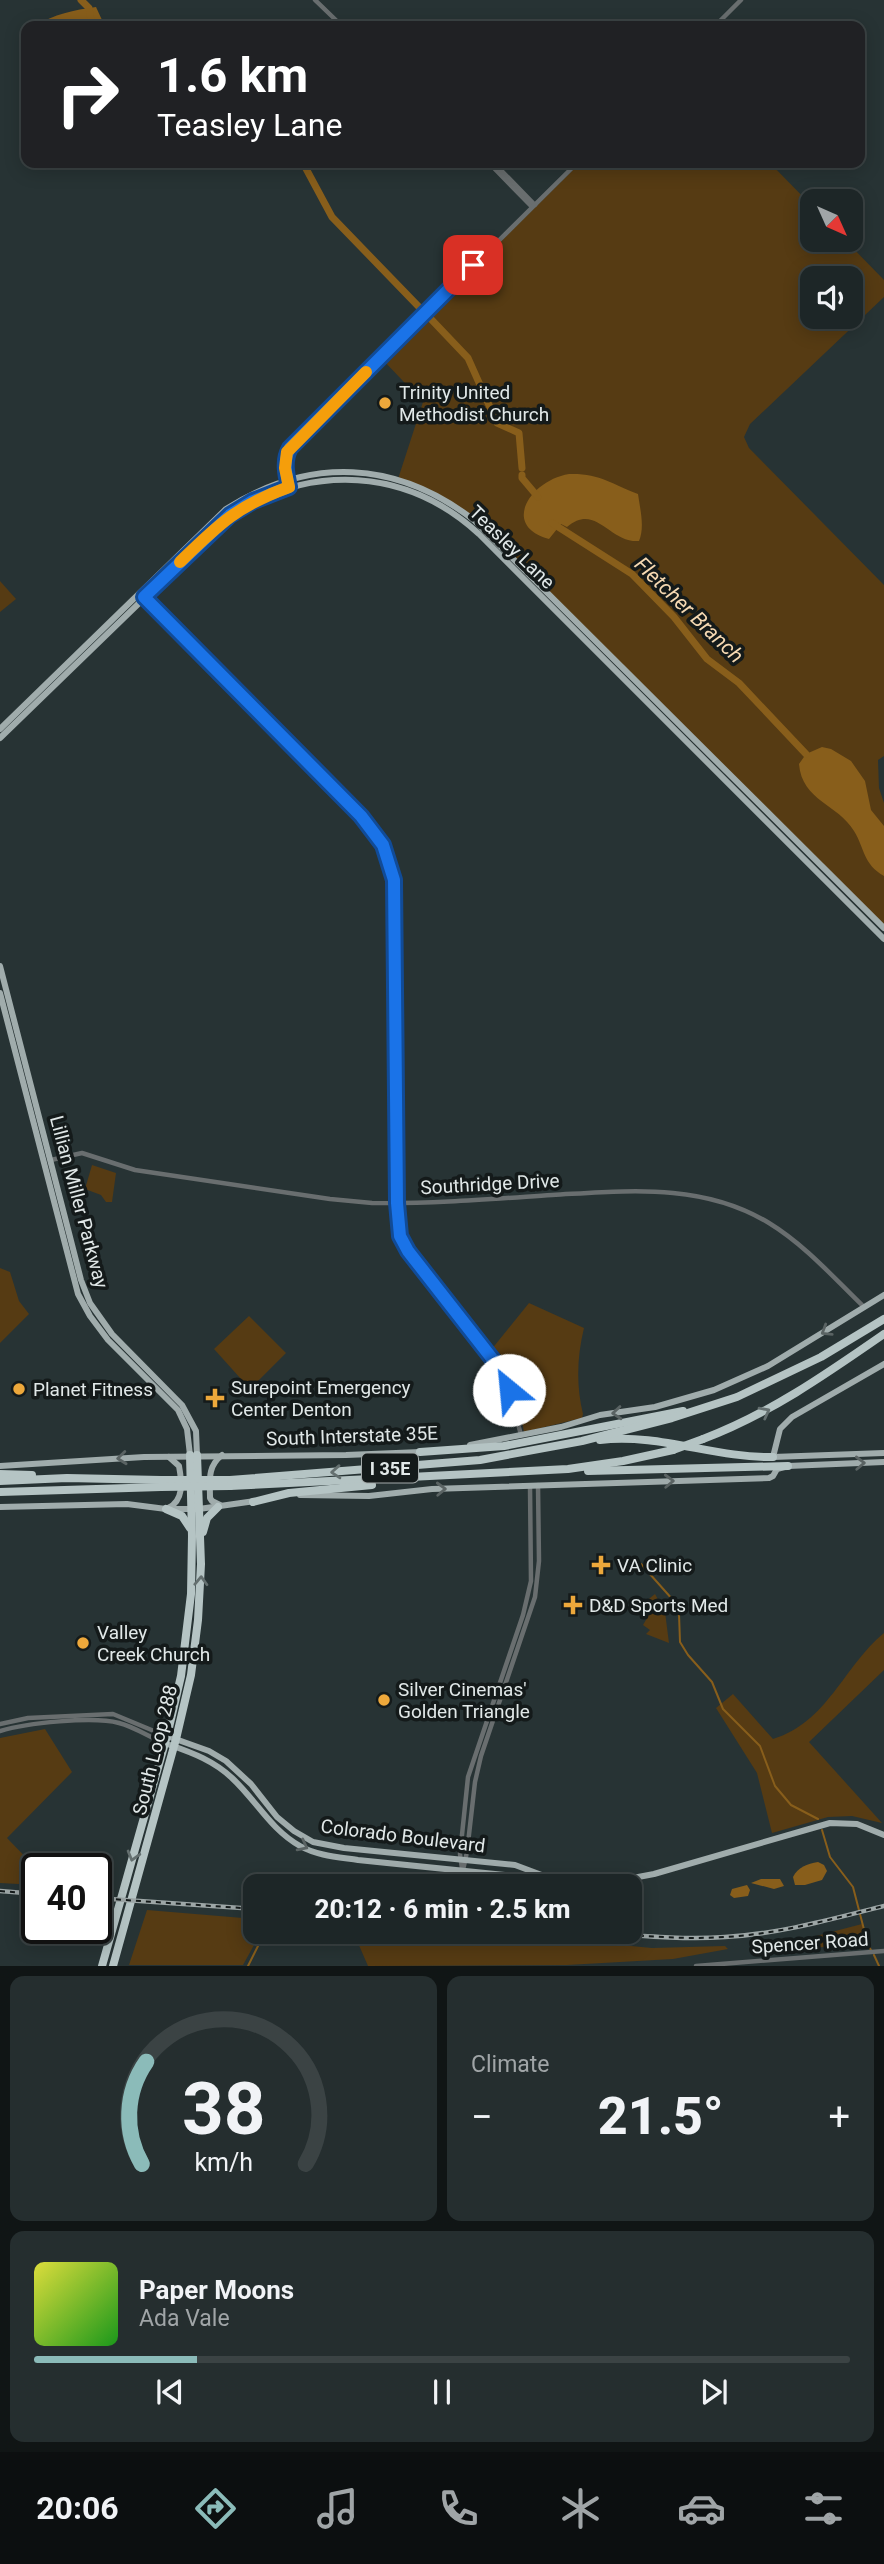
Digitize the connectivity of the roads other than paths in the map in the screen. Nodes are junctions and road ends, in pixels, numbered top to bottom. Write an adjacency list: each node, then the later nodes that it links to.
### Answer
1 (316, 0): 3 (street)
2 (741, 0): 4 (street)
3 (337, 21)
4 (720, 21)
5 (496, 168): 7 (street)
6 (572, 168): 7 (street)
7 (534, 206): 8 (street)
8 (288, 483): 9 (main road, Teasley Lane); 12 (main road, Teasley Lane); 13 (main road, Teasley Lane)
9 (141, 594): 10 (main road, Teasley Lane); 17 (street)
10 (2, 731): 11 (main road, Teasley Lane)
11 (0, 738)
12 (884, 928)
13 (884, 939)
14 (0, 966): 16 (main road, Lillian Miller Parkway)
15 (0, 993): 16 (main road, Lillian Miller Parkway)
16 (47, 1161): 17 (street, Southridge Drive); 18 (main road, Lillian Miller Parkway)
17 (397, 1203): 20 (street, Southridge Drive); 28 (street)
18 (68, 1244): 22 (main road, Lillian Miller Parkway); 23 (main road, Lillian Miller Parkway)
19 (884, 1295): 20 (main road, South Interstate 35E)
20 (864, 1307): 28 (main road, South Interstate 35E, one-way to 28)
21 (884, 1319): 27 (highway, I 35E)
22 (96, 1324): 23 (main road); 26 (main road, Lillian Miller Parkway)
23 (104, 1324): 26 (main road, Lillian Miller Parkway)
24 (884, 1334): 40 (highway, I 35E, one-way to 24, bridge)
25 (884, 1364): 36 (main road)
26 (154, 1381): 32 (main road, Lillian Miller Parkway)
27 (699, 1410): 29 (highway, I 35E); 30 (highway)
28 (521, 1436): 30 (main road, South Interstate 35E)
29 (582, 1441): 36 (highway); 45 (highway, I 35E, one-way to 45)
30 (421, 1452): 33 (main road, South Interstate 35E)
31 (884, 1454): 34 (main road)
32 (193, 1455): 33 (main road, South Interstate 35E); 35 (main road, South Interstate 35E); 53 (highway, South Loop 288)
33 (222, 1455): 51 (main road)
34 (837, 1455): 36 (main road); 38 (main road)
35 (167, 1456): 39 (main road, South Interstate 35E, one-way to 39); 52 (main road)
36 (773, 1457)
37 (884, 1462): 38 (main road, one-way to 37)
38 (792, 1465): 40 (highway); 47 (main road, one-way to 38)
39 (0, 1466)
40 (568, 1469): 42 (highway, I 35E)
41 (0, 1474): 43 (highway)
42 (423, 1477): 45 (highway, I 35E); 49 (highway)
43 (67, 1478): 44 (highway, I 35E); 46 (highway, I 35E)
44 (0, 1481)
45 (230, 1483): 46 (highway, I 35E, bridge)
46 (161, 1484): 48 (highway, I 35E)
47 (534, 1485): 49 (main road, one-way to 47); 56 (street); 57 (street)
48 (0, 1492)
49 (253, 1502): 51 (main road)
50 (0, 1507): 52 (main road)
51 (222, 1507): 53 (main road); 55 (highway)
52 (166, 1509): 53 (main road); 54 (highway)
53 (195, 1509): 54 (highway, South Loop 288); 55 (highway, South Loop 288)
54 (192, 1536): 58 (highway, South Loop 288)
55 (201, 1542): 58 (highway, South Loop 288, one-way to 55)
56 (531, 1581): 57 (street); 59 (street)
57 (537, 1582): 59 (street)
58 (193, 1623): 65 (highway, South Loop 288)
59 (516, 1641): 60 (street); 61 (street)
60 (488, 1718): 61 (street); 68 (street)
61 (494, 1720): 69 (street)
62 (39, 1721): 63 (street, Colorado Boulevard); 64 (street, Colorado Boulevard); 65 (street, Colorado Boulevard)
63 (0, 1724)
64 (0, 1731)
65 (170, 1741): 66 (main road, Colorado Boulevard); 67 (main road, Colorado Boulevard); 79 (highway, South Loop 288, one-way to 79); 80 (highway, South Loop 288)
66 (219, 1767): 67 (main road); 71 (main road, Colorado Boulevard)
67 (251, 1784): 70 (main road, Colorado Boulevard)
68 (464, 1813): 69 (street); 73 (street)
69 (471, 1814): 73 (street)
70 (276, 1815): 71 (main road); 73 (main road, Colorado Boulevard)
71 (268, 1821): 74 (main road, Colorado Boulevard, one-way to 74)
72 (884, 1835): 77 (main road, Colorado Boulevard)
73 (463, 1861): 74 (street); 76 (main road, Colorado Boulevard)
74 (463, 1870): 75 (main road, Colorado Boulevard)
75 (506, 1874)
76 (539, 1874)
77 (642, 1876)
78 (882, 1951): 81 (street, Spencer Road)
79 (103, 1965)
80 (113, 1965)
81 (696, 1965)

